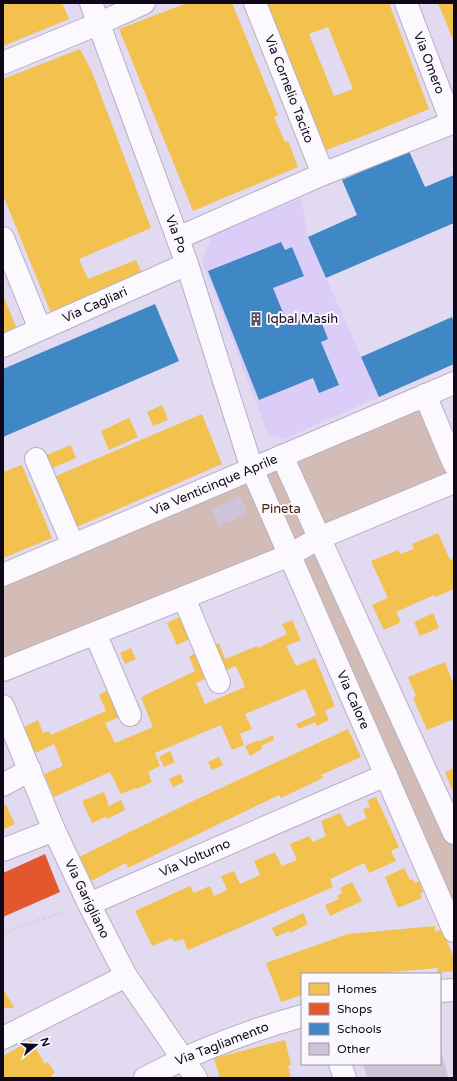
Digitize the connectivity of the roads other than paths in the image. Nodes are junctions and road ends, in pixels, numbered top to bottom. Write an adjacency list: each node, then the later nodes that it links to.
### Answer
1 (91, 3): 5 (street, Via Po)
2 (144, 3): 5 (street)
3 (255, 3): 8 (street, Via Cornelio Tacito)
4 (406, 3): 7 (street, Via Omero)
5 (98, 24): 6 (street); 10 (street, Via Po)
6 (3, 63)
7 (453, 122): 8 (street)
8 (322, 174): 10 (street)
9 (3, 238): 12 (street)
10 (178, 238): 11 (street, Via Po)
11 (187, 264): 12 (street, Via Cagliari); 19 (street, Via Po)
12 (40, 329): 13 (street, Via Cagliari)
13 (3, 346)
14 (454, 383): 15 (street, Via Venticinque Aprile)
15 (425, 395): 16 (street, Via Venticinque Aprile); 18 (street)
16 (282, 456): 19 (street, Via Venticinque Aprile); 21 (street)
17 (36, 460): 22 (street)
18 (454, 464)
19 (252, 469): 22 (street, Via Venticinque Aprile); 23 (street, Via Calore)
20 (454, 482): 21 (street)
21 (319, 538): 23 (street); 35 (street)
22 (73, 546): 24 (street, Via Venticinque Aprile)
23 (290, 556): 25 (street); 32 (street, Via Calore)
24 (3, 575)
25 (184, 598): 26 (street); 28 (street)
26 (96, 633): 27 (street); 30 (street)
27 (3, 670)
28 (219, 682)
29 (3, 706): 31 (street, Via Garigliano)
30 (130, 715)
31 (30, 770): 33 (street); 34 (street, Via Garigliano)
32 (386, 775): 37 (street, Via Volturno); 38 (street, Via Calore)
33 (3, 785)
34 (54, 830): 36 (street); 37 (street, Via Garigliano)
35 (454, 833)
36 (3, 850)
37 (89, 904): 39 (street, Via Garigliano)
38 (454, 931)
39 (126, 976): 43 (street); 44 (street, Via Garigliano)
40 (454, 990): 41 (street)
41 (441, 991)
42 (301, 1016): 44 (street, Via Tagliamento)
43 (3, 1038)
44 (182, 1059): 45 (street, Via Tagliamento); 46 (street, Via Garigliano)
45 (145, 1078)
46 (196, 1078)

